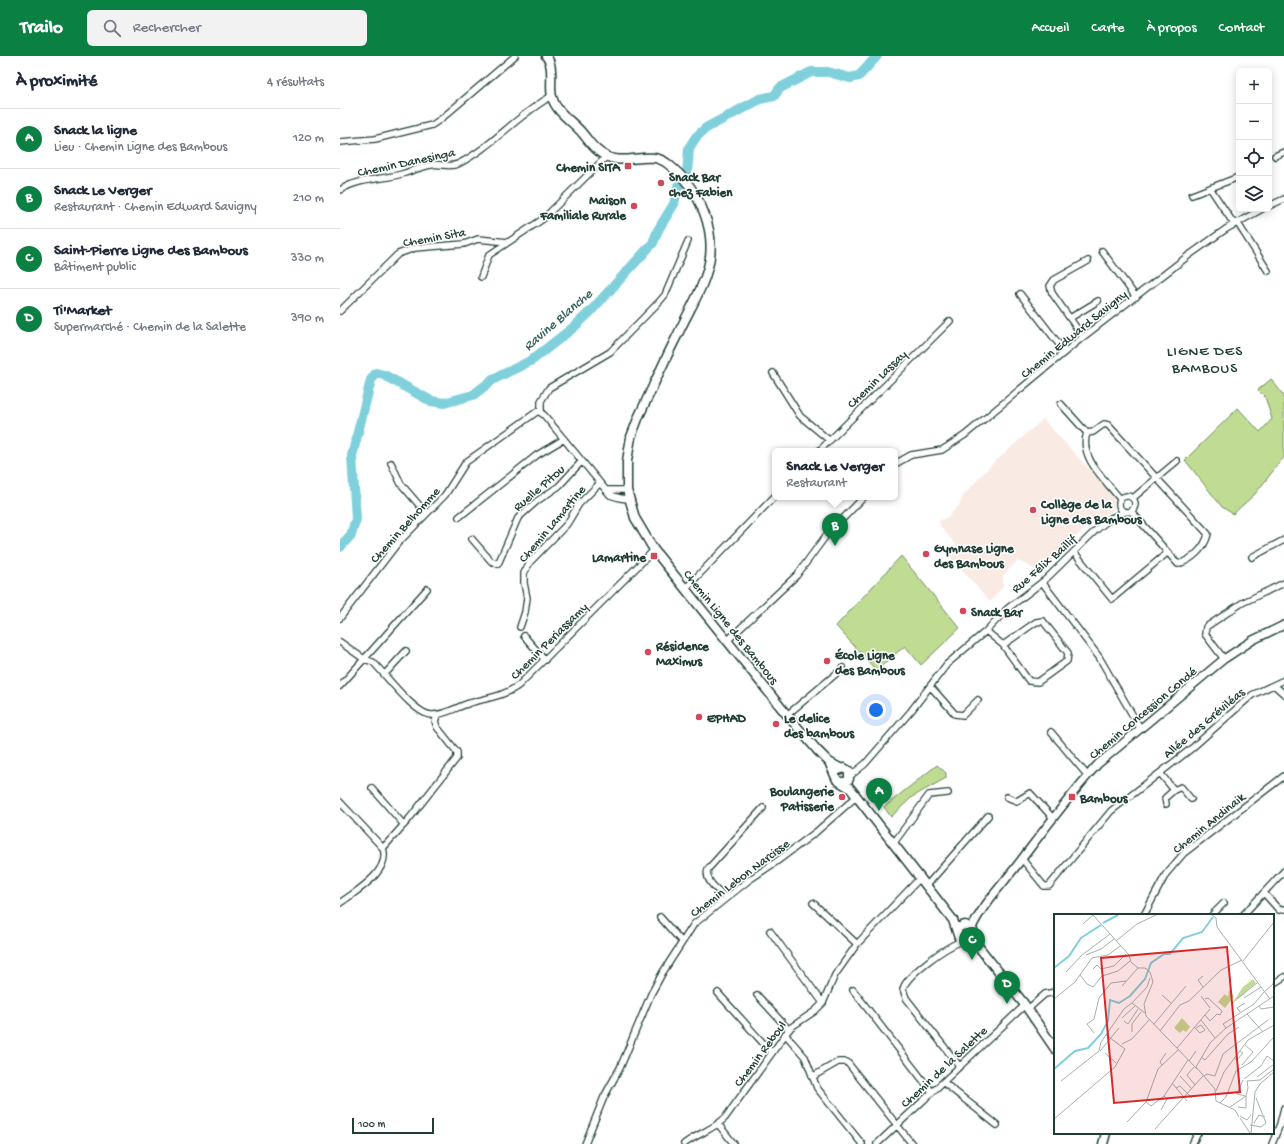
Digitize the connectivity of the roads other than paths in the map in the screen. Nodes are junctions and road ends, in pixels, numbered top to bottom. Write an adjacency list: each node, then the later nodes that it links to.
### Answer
1 (515, 56): 4 (street)
2 (546, 56): 3 (main road)
3 (552, 96): 7 (main road); 10 (street, Chemin Danesinga)
4 (340, 142)
5 (1284, 152): 6 (street)
6 (1275, 156)
7 (606, 157): 17 (street); 43 (main road, Chemin Ligne des Bambous)
8 (1236, 178): 9 (street)
9 (1210, 188): 11 (street); 15 (street)
10 (340, 190)
11 (1192, 195)
12 (1284, 199): 13 (street)
13 (1272, 205)
14 (1256, 212): 15 (street, Chemin Edward Savigny)
15 (1236, 223): 20 (street); 23 (street, Chemin Edward Savigny)
16 (688, 240): 32 (street)
17 (508, 242): 21 (street); 25 (street, Chemin Sita)
18 (1102, 251): 23 (street)
19 (1088, 261): 26 (street)
20 (1268, 272)
21 (481, 277)
22 (1020, 294): 29 (street)
23 (1136, 297): 28 (street, Chemin Edward Savigny)
24 (1098, 301): 26 (street)
25 (340, 311)
26 (1070, 318): 28 (street)
27 (950, 321): 35 (street, Chemin Lassay)
28 (1083, 337): 29 (street, Chemin Edward Savigny)
29 (1065, 352): 39 (street, Chemin Edward Savigny)
30 (773, 373): 35 (street)
31 (1061, 404): 33 (street)
32 (543, 413): 34 (street); 50 (street, Chemin Belhomme)
33 (1087, 433): 41 (street); 46 (street)
34 (564, 439): 38 (street); 51 (street)
35 (829, 440): 36 (street, Chemin Lassay)
36 (822, 448)
37 (1177, 461): 41 (street)
38 (582, 462): 42 (street); 53 (street, Ruelle Pitou)
39 (898, 462)
40 (391, 464): 50 (street)
41 (1156, 477): 44 (street); 57 (street)
42 (600, 483): 43 (street); 65 (street, Chemin Lamartine)
43 (628, 494): 55 (main road, Chemin Ligne des Bambous)
44 (1133, 498): 46 (street); 49 (street)
45 (772, 499): 61 (street)
46 (1120, 499): 48 (street)
47 (861, 500): 68 (street)
48 (1119, 506): 49 (street); 52 (street, Rue Félix Baillif)
49 (1128, 512): 52 (street, Rue Félix Baillif); 57 (street)
50 (426, 513): 63 (street, Chemin Belhomme)
51 (459, 517)
52 (1111, 518): 56 (street, Rue Félix Baillif)
53 (472, 539)
54 (1284, 540): 58 (street)
55 (654, 550): 61 (main road, Chemin Ligne des Bambous); 74 (street, Chemin Periassamy)
56 (1074, 552): 57 (street); 59 (street, Rue Félix Baillif)
57 (1167, 553)
58 (1252, 557)
59 (1042, 582): 66 (street, Rue Félix Baillif); 85 (street)
60 (1284, 584): 73 (street)
61 (686, 588): 68 (main road, Chemin Ligne des Bambous)
62 (427, 589): 72 (street)
63 (340, 618)
64 (1284, 625): 73 (street, Chemin Concession Condé)
65 (520, 627)
66 (986, 631): 70 (street); 80 (street, Rue Félix Baillif)
67 (524, 636): 74 (street)
68 (728, 640): 84 (main road, Chemin Ligne des Bambous)
69 (340, 642): 72 (street)
70 (1003, 646): 70 (street)
71 (406, 651): 76 (street)
72 (364, 659): 76 (street); 79 (street)
73 (1224, 659): 85 (street, Chemin Concession Condé)
74 (545, 660): 83 (street, Chemin Periassamy)
75 (843, 668): 84 (street)
76 (385, 674): 83 (street)
77 (1284, 680): 78 (street, Allée des Gréviléas)
78 (1274, 685): 81 (street); 88 (street, Allée des Gréviléas)
79 (340, 686)
80 (930, 686): 82 (street); 87 (street, Rue Félix Baillif)
81 (1284, 694)
82 (978, 700)
83 (438, 714): 105 (street)
84 (787, 716): 89 (main road, Chemin Ligne des Bambous)
85 (1140, 728): 90 (street, Chemin Concession Condé)
86 (1051, 732): 90 (street)
87 (861, 766): 89 (street); 92 (street, Rue Félix Baillif)
88 (1160, 773): 95 (street, Allée des Gréviléas); 108 (street, Allée des Gréviléas)
89 (841, 774): 92 (main road); 94 (main road, Chemin Ligne des Bambous)
90 (1087, 775): 104 (street, Chemin Concession Condé)
91 (1284, 776): 118 (street, Chemin Andinaik)
92 (850, 777): 94 (main road, Chemin Ligne des Bambous)
93 (372, 788): 105 (street)
94 (850, 788): 98 (main road, Chemin Ligne des Bambous)
95 (1174, 790): 99 (street, Allée des Gréviléas); 101 (street)
96 (948, 793): 106 (street)
97 (1007, 797): 104 (street)
98 (856, 798): 106 (main road, Chemin Ligne des Bambous); 113 (street, Chemin Lebon Narcisse)
99 (1191, 799)
100 (340, 802): 107 (street)
101 (1166, 804)
102 (762, 808): 113 (street)
103 (988, 816): 111 (street)
104 (1053, 818): 108 (street, Chemin Concession Condé)
105 (404, 825): 107 (street)
106 (893, 844): 110 (main road, Chemin Ligne des Bambous)
107 (383, 848): 114 (street)
108 (1022, 859): 123 (street, Chemin Concession Condé)
109 (1284, 871): 112 (street)
110 (921, 877): 111 (main road, Chemin Ligne des Bambous); 128 (street, Chemin Reboul)
111 (927, 885): 122 (main road, Chemin Ligne des Bambous)
112 (1264, 893): 117 (street); 120 (street)
113 (726, 898): 127 (street, Chemin Lebon Narcisse)
114 (340, 903)
115 (813, 903): 128 (street)
116 (1224, 903): 119 (street)
117 (1284, 909)
118 (1145, 914)
119 (1213, 914)
120 (1244, 914)
121 (660, 917): 127 (street)
122 (953, 920): 123 (main road); 125 (main road, Chemin Ligne des Bambous)
123 (970, 928): 125 (main road); 126 (main road); 130 (main road)
124 (770, 931): 137 (street)
125 (957, 932): 126 (main road); 129 (street)
126 (964, 941): 129 (street); 130 (main road)
127 (682, 942): 153 (street, Chemin Lebon Narcisse)
128 (858, 944): 137 (street, Chemin Reboul)
129 (950, 945): 142 (street)
130 (978, 946): 138 (main road)
131 (1284, 977): 132 (street)
132 (1274, 983)
133 (853, 990): 145 (street)
134 (1054, 992): 138 (street)
135 (718, 993): 141 (street)
136 (757, 995): 139 (street)
137 (823, 1003): 139 (street, Chemin Reboul)
138 (1026, 1007): 140 (main road); 142 (street, Chemin de la Salette)
139 (787, 1032): 141 (street, Chemin Reboul); 143 (street)
140 (1054, 1048)
141 (772, 1053): 147 (street, Chemin Reboul)
142 (960, 1067): 144 (street, Chemin de la Salette)
143 (812, 1077): 148 (street); 156 (street)
144 (943, 1082): 145 (street, Chemin de la Salette); 149 (street)
145 (932, 1092): 148 (street, Chemin de la Salette)
146 (1284, 1108): 150 (street)
147 (718, 1124): 154 (street, Chemin Reboul); 155 (street)
148 (897, 1125): 157 (street, Chemin de la Salette); 158 (street)
149 (997, 1125)
150 (1282, 1125): 161 (street)
151 (1106, 1134): 159 (main road)
152 (1197, 1134): 160 (street)
153 (586, 1144)
154 (684, 1144)
155 (734, 1144)
156 (862, 1144)
157 (877, 1144)
158 (912, 1144)
159 (1103, 1144)
160 (1192, 1144)
161 (1272, 1144)

